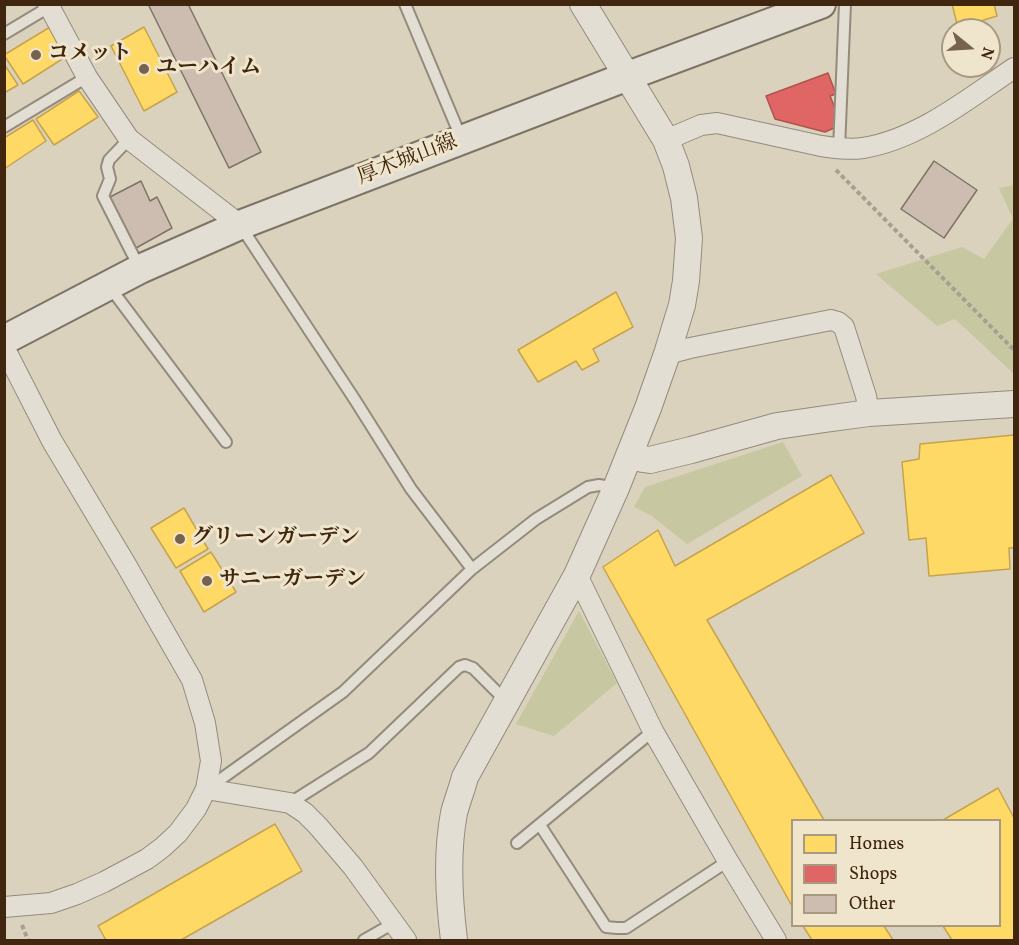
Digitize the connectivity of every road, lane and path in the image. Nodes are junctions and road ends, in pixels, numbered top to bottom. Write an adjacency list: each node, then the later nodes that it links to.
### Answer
1 (405, 4): 12 (lane)
2 (583, 4): 8 (street)
3 (821, 4): 8 (main road, 厚木城山線)
4 (845, 4): 14 (lane)
5 (49, 6): 6 (lane); 9 (street)
6 (4, 34)
7 (1014, 68): 14 (street)
8 (628, 76): 12 (main road, 厚木城山線); 13 (street)
9 (87, 77): 10 (lane); 11 (street)
10 (4, 127)
11 (129, 138): 15 (street); 16 (lane)
12 (462, 140): 15 (main road, 厚木城山線)
13 (666, 140): 14 (street); 21 (street)
14 (839, 149): 20 (path)
15 (240, 225): 16 (main road, 厚木城山線); 27 (lane)
16 (140, 269): 17 (main road, 厚木城山線)
17 (109, 285): 18 (main road, 厚木城山線); 24 (lane)
18 (4, 340)
19 (4, 347): 31 (street)
20 (1014, 350)
21 (667, 354): 23 (street); 25 (street)
22 (1014, 404): 23 (street)
23 (869, 414): 25 (street)
24 (226, 442)
25 (629, 455): 26 (street)
26 (616, 488): 27 (lane); 28 (street)
27 (472, 569): 31 (lane)
28 (577, 575): 29 (street); 30 (street)
29 (506, 701): 32 (lane); 40 (street)
30 (653, 731): 33 (lane); 35 (street)
31 (206, 789): 32 (street); 36 (street)
32 (290, 803): 37 (street)
33 (540, 825): 34 (lane); 35 (lane)
34 (517, 843)
35 (728, 861): 41 (street)
36 (4, 908)
37 (394, 923): 38 (lane); 39 (street)
38 (364, 940)
39 (406, 940)
40 (454, 940)
41 (776, 940)

